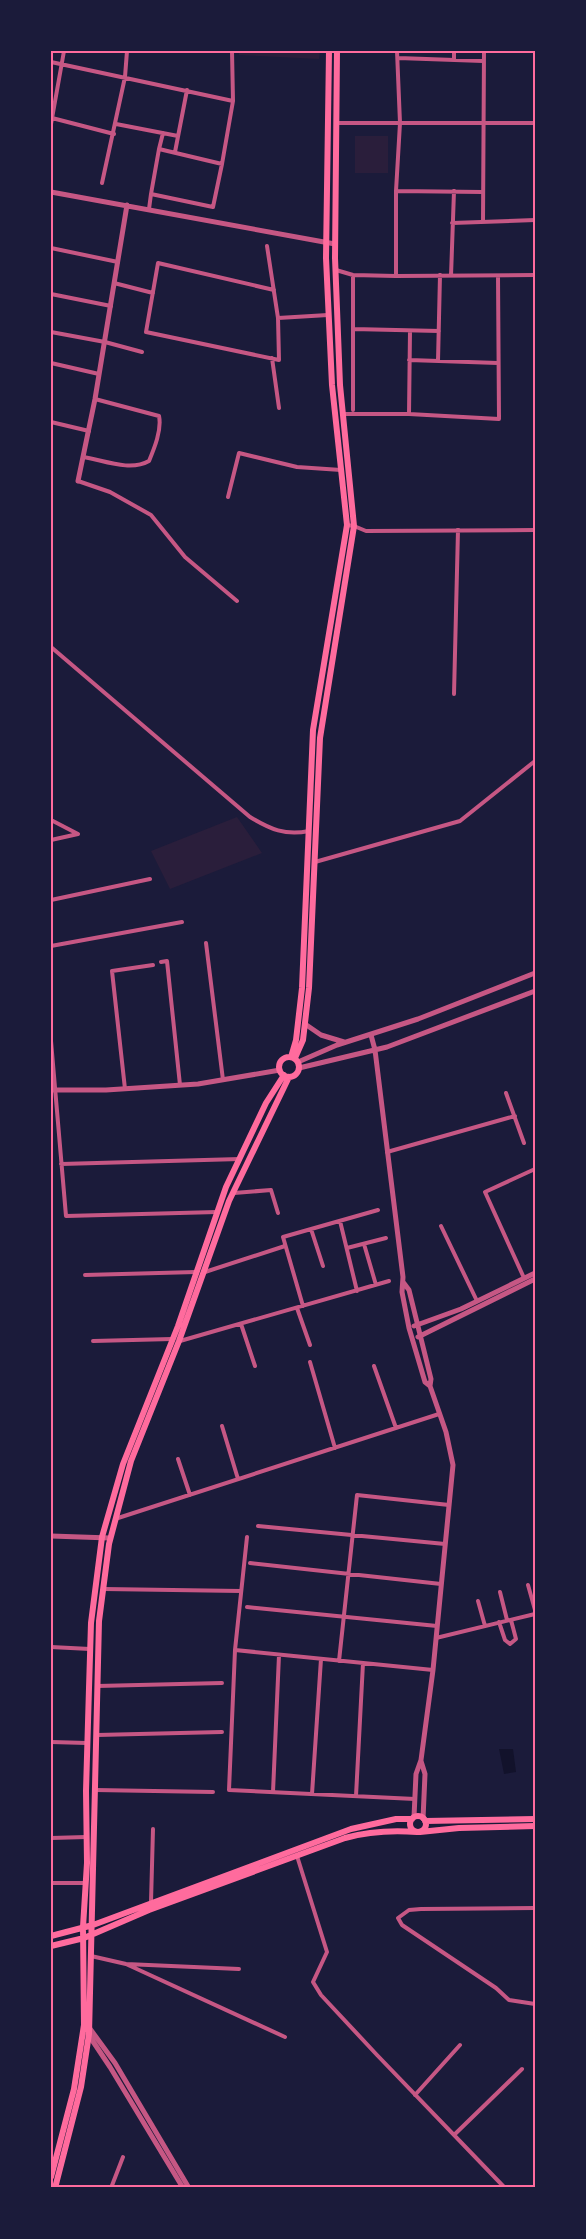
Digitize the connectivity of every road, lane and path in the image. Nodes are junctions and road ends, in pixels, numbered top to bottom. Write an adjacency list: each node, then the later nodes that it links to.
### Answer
1 (64, 51): 13 (street)
2 (127, 51): 14 (street)
3 (232, 51): 16 (street)
4 (329, 51): 41 (main road)
5 (337, 51): 18 (main road)
6 (398, 51): 9 (street)
7 (453, 51): 10 (street)
8 (484, 51): 11 (street)
9 (398, 58): 10 (street); 19 (street)
10 (454, 60): 11 (street)
11 (483, 61): 20 (street)
12 (51, 62): 13 (street)
13 (63, 64): 14 (street); 17 (street)
14 (125, 78): 15 (street); 23 (street)
15 (187, 90): 16 (street); 26 (street)
16 (233, 101): 29 (street)
17 (52, 118): 22 (street); 25 (street)
18 (337, 123): 19 (street); 42 (main road)
19 (400, 123): 20 (street); 31 (street)
20 (483, 123): 21 (street); 34 (street)
21 (535, 123)
22 (51, 124)
23 (116, 124): 24 (street); 25 (street)
24 (163, 133): 26 (street); 27 (street)
25 (114, 134): 30 (street)
26 (178, 136): 28 (street)
27 (159, 149): 28 (street); 35 (street)
28 (175, 152): 29 (street)
29 (222, 164): 35 (street)
30 (102, 183)
31 (396, 191): 32 (street); 50 (street)
32 (454, 191): 34 (street); 40 (street)
33 (51, 192): 36 (street)
34 (482, 192): 39 (street)
35 (151, 194): 37 (street)
36 (128, 205): 37 (street); 45 (street)
37 (149, 209): 41 (street)
38 (535, 220): 39 (street)
39 (483, 222): 40 (street)
40 (452, 223): 51 (street)
41 (327, 243): 42 (street); 58 (main road)
42 (335, 244): 46 (main road)
43 (267, 246): 54 (street)
44 (51, 248): 45 (street)
45 (118, 262): 53 (street)
46 (335, 270): 47 (street); 75 (main road)
47 (353, 275): 50 (street); 60 (street)
48 (440, 275): 50 (street); 51 (street); 61 (street)
49 (535, 275): 52 (street)
50 (396, 276)
51 (452, 276): 52 (street)
52 (498, 276): 70 (street)
53 (114, 283): 55 (street); 57 (street)
54 (274, 290): 55 (street); 59 (street)
55 (153, 293): 66 (street)
56 (51, 294): 57 (street)
57 (111, 306): 64 (street)
58 (329, 315): 59 (street); 80 (main road)
59 (278, 318): 66 (street)
60 (352, 329): 63 (street); 74 (street)
61 (439, 331): 63 (street); 68 (street)
62 (51, 332): 64 (street)
63 (410, 332): 67 (street)
64 (105, 342): 65 (street); 71 (street)
65 (142, 352)
66 (272, 358): 73 (street)
67 (409, 360): 68 (street); 76 (street)
68 (438, 361): 70 (street)
69 (51, 363): 71 (street)
70 (498, 363): 76 (street)
71 (99, 374): 72 (street)
72 (95, 399): 78 (street); 79 (street)
73 (279, 408)
74 (352, 410)
75 (343, 414): 76 (street); 83 (main road)
76 (409, 414)
77 (51, 422): 78 (street)
78 (88, 431): 79 (street)
79 (83, 457): 81 (street)
80 (341, 470): 82 (street); 83 (main road)
81 (78, 481): 86 (street)
82 (228, 497)
83 (350, 525): 84 (street); 91 (main road); 93 (main road)
84 (458, 530): 85 (street); 88 (street)
85 (535, 530)
86 (237, 601)
87 (51, 647): 91 (street)
88 (454, 694)
89 (535, 760): 93 (street)
90 (51, 820): 92 (street)
91 (309, 831): 108 (main road)
92 (51, 840)
93 (315, 862): 103 (main road)
94 (150, 879): 95 (street)
95 (51, 900)
96 (182, 922): 98 (street)
97 (206, 943): 110 (street)
98 (51, 946)
99 (161, 962): 111 (street)
100 (153, 965): 112 (street)
101 (535, 973): 104 (street)
102 (535, 991): 107 (street)
103 (305, 1024): 106 (street); 108 (main road)
104 (371, 1035): 106 (street); 107 (street)
105 (51, 1041): 113 (street)
106 (345, 1042): 108 (street)
107 (375, 1050): 108 (street); 117 (street)
108 (296, 1061): 109 (main road); 109 (main road)
109 (284, 1074): 110 (street); 118 (main road); 121 (main road)
110 (224, 1080): 111 (street)
111 (180, 1085): 112 (street)
112 (125, 1089): 113 (street)
113 (53, 1090): 119 (street)
114 (506, 1093): 115 (street)
115 (514, 1116): 116 (street); 117 (street)
116 (524, 1143)
117 (387, 1152): 140 (street)
118 (240, 1159): 119 (street); 123 (main road)
119 (61, 1164): 123 (street)
120 (535, 1169): 137 (street)
121 (233, 1193): 124 (street); 134 (main road)
122 (378, 1210): 125 (street)
123 (217, 1212): 133 (main road)
124 (278, 1213)
125 (340, 1221): 127 (street); 131 (street)
126 (441, 1226): 143 (street)
127 (311, 1229): 130 (street); 132 (street)
128 (386, 1238): 129 (street)
129 (364, 1244): 131 (street); 141 (street)
130 (285, 1246): 134 (street); 144 (street)
131 (347, 1248): 142 (street)
132 (323, 1266)
133 (196, 1272): 136 (street); 150 (main road)
134 (204, 1272): 150 (main road)
135 (535, 1273): 137 (street)
136 (85, 1275)
137 (524, 1278): 143 (street)
138 (535, 1279): 149 (street)
139 (389, 1281): 141 (street)
140 (403, 1282): 147 (street); 148 (street)
141 (376, 1285): 142 (street)
142 (357, 1291): 144 (street)
143 (477, 1301): 147 (street)
144 (303, 1306): 145 (street)
145 (297, 1308): 146 (street); 153 (street)
146 (241, 1324): 150 (street); 155 (street)
147 (416, 1325): 148 (street); 149 (street)
148 (409, 1328): 151 (street)
149 (419, 1337): 151 (street); 157 (street)
150 (176, 1340): 152 (street); 166 (main road); 171 (main road)
151 (413, 1340): 157 (street)
152 (93, 1341)
153 (310, 1345)
154 (310, 1362): 161 (street)
155 (255, 1366)
156 (374, 1366): 160 (street)
157 (430, 1386): 158 (street)
158 (440, 1414): 160 (street); 165 (street)
159 (222, 1426): 163 (street)
160 (396, 1428): 161 (street)
161 (335, 1448): 163 (street)
162 (177, 1459): 164 (street)
163 (238, 1479): 164 (street)
164 (190, 1495): 166 (street)
165 (449, 1505): 169 (street); 173 (street)
166 (115, 1519): 172 (main road)
167 (258, 1526): 169 (street)
168 (51, 1536): 171 (street)
169 (352, 1536): 173 (street); 175 (street)
170 (247, 1537): 179 (street)
171 (102, 1538): 172 (street); 191 (main road)
172 (110, 1538): 178 (main road)
173 (445, 1544): 176 (street)
174 (250, 1563): 175 (street)
175 (347, 1574): 176 (street); 184 (street)
176 (441, 1584): 187 (street)
177 (528, 1585): 183 (street)
178 (103, 1589): 179 (street); 199 (main road)
179 (241, 1592): 192 (street)
180 (500, 1592): 185 (street)
181 (478, 1601): 188 (street)
182 (247, 1607): 184 (street)
183 (535, 1612): 185 (street)
184 (343, 1617): 187 (street); 195 (street)
185 (509, 1620): 186 (street); 186 (street)
186 (499, 1622): 188 (street)
187 (437, 1626): 189 (street)
188 (485, 1626): 189 (street)
189 (436, 1638): 197 (street)
190 (51, 1647): 191 (street)
191 (90, 1649): 203 (main road)
192 (235, 1650): 193 (street); 207 (street)
193 (279, 1654): 194 (street); 207 (street)
194 (321, 1659): 195 (street); 208 (street)
195 (339, 1660): 196 (street)
196 (363, 1663): 197 (street); 209 (street)
197 (433, 1670): 204 (street)
198 (222, 1683): 199 (street)
199 (97, 1686): 201 (main road)
200 (222, 1732): 201 (street)
201 (95, 1735): 205 (main road)
202 (51, 1742): 203 (street)
203 (88, 1743): 218 (main road)
204 (421, 1760): 210 (street); 212 (street)
205 (94, 1790): 206 (street); 225 (main road)
206 (213, 1792)
207 (273, 1792): 208 (street)
208 (312, 1794): 209 (street)
209 (356, 1796): 210 (street)
210 (416, 1799): 211 (street)
211 (413, 1818): 212 (main road); 216 (main road); 223 (main road)
212 (424, 1820): 213 (main road); 216 (main road)
213 (535, 1820)
214 (535, 1826): 216 (main road); 217 (street)
215 (153, 1829): 223 (street)
216 (418, 1832): 220 (main road)
217 (535, 1833)
218 (87, 1837): 219 (street); 222 (main road)
219 (51, 1838)
220 (297, 1856): 227 (main road); 240 (street)
221 (51, 1883): 222 (street)
222 (86, 1883): 226 (main road)
223 (151, 1902): 225 (main road)
224 (535, 1908): 234 (street)
225 (93, 1924): 226 (main road); 227 (main road)
226 (83, 1927): 228 (main road); 229 (main road)
227 (92, 1935): 229 (main road); 231 (main road)
228 (51, 1936)
229 (84, 1938): 230 (main road); 235 (main road)
230 (51, 1946)
231 (92, 1956): 232 (street); 235 (main road)
232 (126, 1964): 233 (street); 237 (street)
233 (239, 1969)
234 (535, 2004)
235 (87, 2025): 236 (main road); 247 (street)
236 (86, 2034): 243 (main road); 244 (main road); 246 (street)
237 (285, 2037)
238 (460, 2046): 240 (street)
239 (522, 2069): 241 (street)
240 (415, 2096): 241 (street)
241 (454, 2135): 248 (street)
242 (123, 2157): 245 (street)
243 (51, 2177)
244 (56, 2188)
245 (111, 2188)
246 (183, 2188)
247 (189, 2188)
248 (505, 2188)

